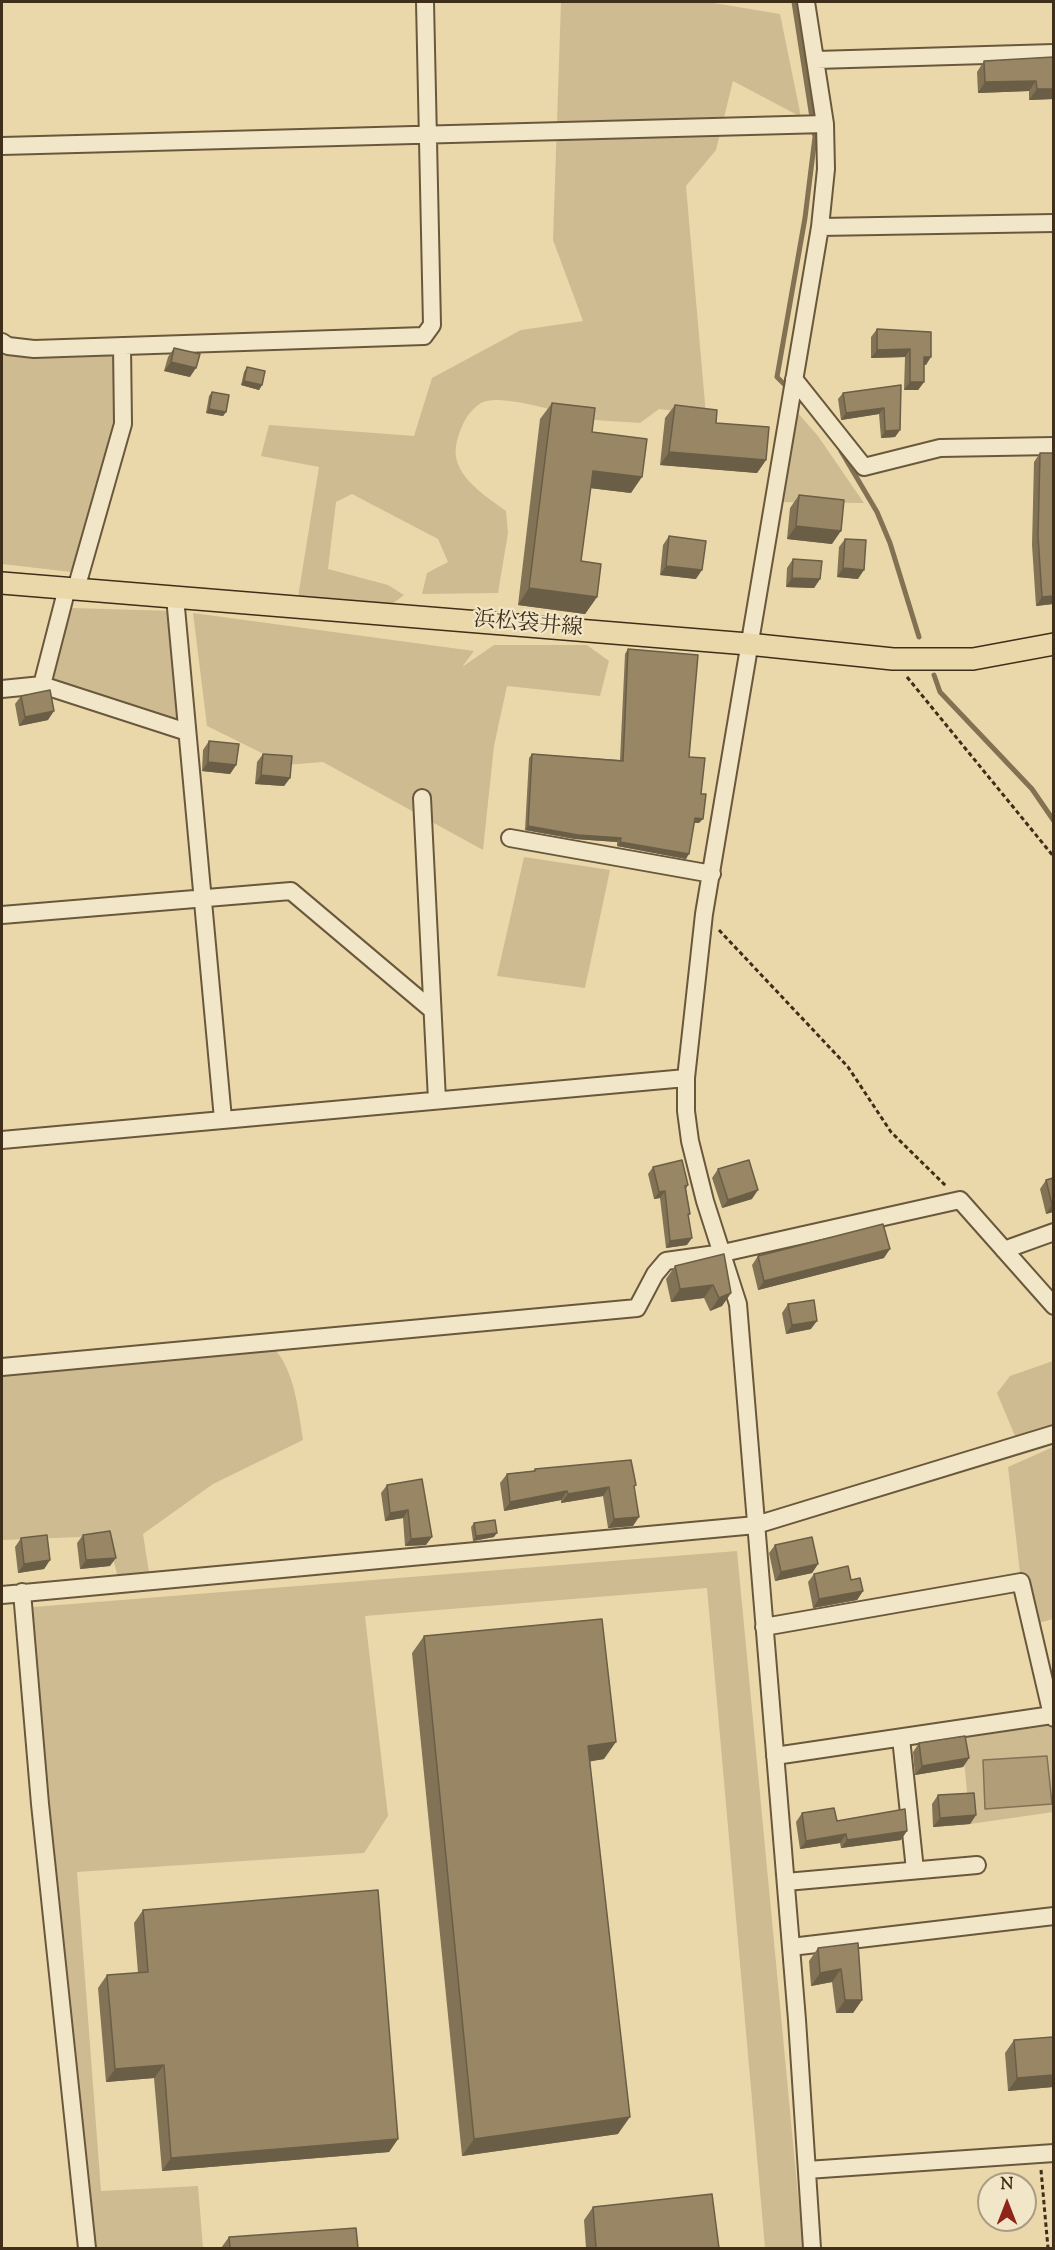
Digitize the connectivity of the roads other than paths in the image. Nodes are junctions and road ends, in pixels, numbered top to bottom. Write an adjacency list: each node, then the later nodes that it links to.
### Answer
1 (424, 2): 6 (street)
2 (806, 2): 4 (street)
3 (1053, 53): 4 (street)
4 (816, 60): 5 (street)
5 (825, 124): 6 (street); 9 (street)
6 (428, 134): 7 (street); 11 (street)
7 (2, 146)
8 (1053, 223): 9 (street)
9 (820, 227): 12 (street)
10 (2, 342): 11 (street)
11 (122, 346): 15 (street)
12 (794, 379): 13 (street); 17 (street)
13 (1053, 446)
14 (2, 583): 15 (main road, 浜松袋井線)
15 (71, 589): 16 (main road, 浜松袋井線); 19 (street)
16 (175, 597): 17 (main road, 浜松袋井線); 21 (street)
17 (748, 644): 18 (main road, 浜松袋井線); 24 (street)
18 (1053, 644)
19 (42, 685): 20 (street); 21 (street)
20 (2, 689)
21 (187, 732): 25 (street)
22 (422, 798): 27 (street)
23 (510, 838): 24 (street)
24 (712, 874): 28 (street)
25 (202, 899): 26 (street); 27 (street); 30 (street)
26 (2, 915)
27 (432, 1010): 29 (street)
28 (686, 1078): 29 (street); 34 (street)
29 (437, 1100): 30 (street)
30 (223, 1119): 31 (street)
31 (2, 1140)
32 (1053, 1232): 33 (street)
33 (1004, 1250): 34 (street); 35 (street)
34 (723, 1253): 36 (street); 38 (street)
35 (1053, 1306)
36 (2, 1367)
37 (1053, 1434): 38 (street)
38 (756, 1525): 39 (street); 41 (street)
39 (22, 1592): 40 (street); 52 (street)
40 (2, 1594)
41 (764, 1627): 42 (street); 44 (street)
42 (1053, 1716): 43 (street)
43 (901, 1738): 44 (street); 46 (street)
44 (775, 1756): 47 (street)
45 (977, 1864): 46 (street)
46 (915, 1870): 47 (street)
47 (786, 1882): 49 (street)
48 (1053, 1916): 49 (street)
49 (791, 1947): 51 (street)
50 (1047, 2153): 51 (street)
51 (807, 2170): 53 (street)
52 (87, 2248)
53 (812, 2248)

